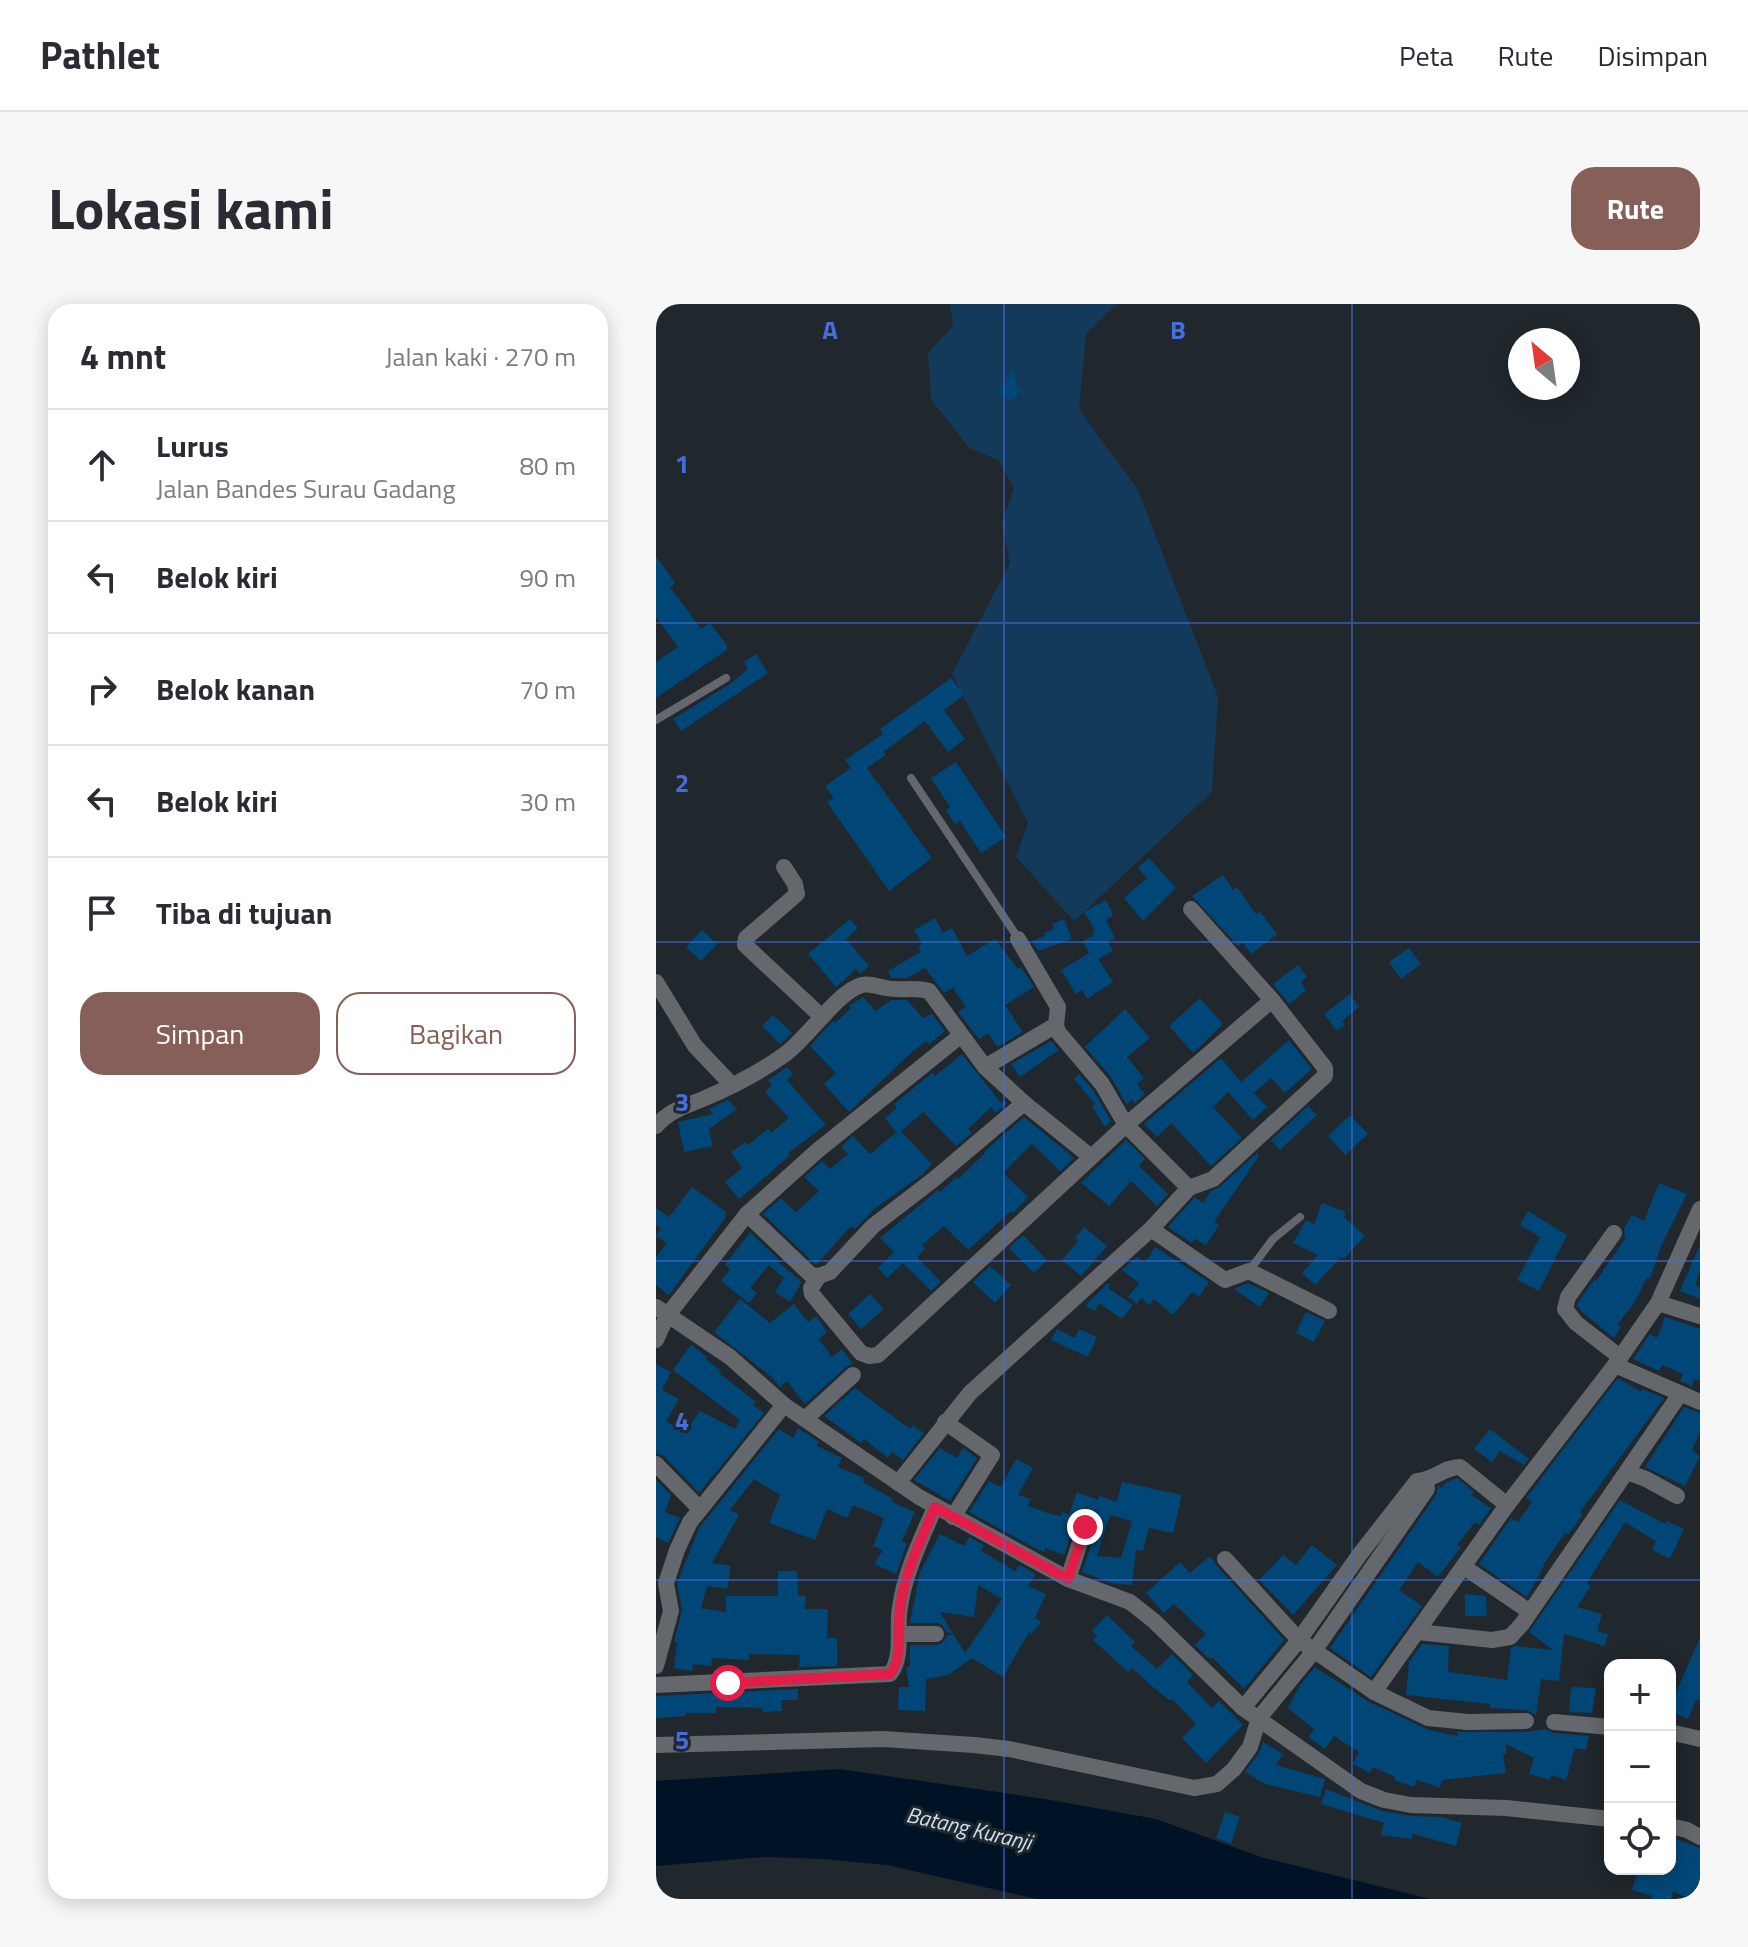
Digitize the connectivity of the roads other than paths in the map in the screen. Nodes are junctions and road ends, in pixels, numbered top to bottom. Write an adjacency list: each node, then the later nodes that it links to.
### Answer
1 (726, 678): 2 (lane)
2 (656, 720)
3 (911, 778): 6 (lane)
4 (784, 867): 9 (street)
5 (1191, 909): 8 (street)
6 (1018, 939): 10 (street)
7 (656, 982): 13 (street)
8 (1272, 1000): 15 (street); 18 (street)
9 (822, 1017): 11 (street); 13 (street)
10 (1056, 1025): 12 (street); 15 (street)
11 (960, 1036): 12 (street); 20 (street)
12 (985, 1067): 14 (street)
13 (732, 1085): 16 (street)
14 (1024, 1103): 17 (street); 26 (street)
15 (1126, 1125): 17 (street); 18 (street)
16 (656, 1126)
17 (1091, 1157): 26 (street)
18 (1189, 1188): 22 (street)
19 (1700, 1209): 24 (street)
20 (747, 1214): 26 (street); 29 (street)
21 (1300, 1217): 25 (lane)
22 (1151, 1229): 25 (street); 38 (street)
23 (1614, 1233): 32 (street)
24 (1695, 1236): 27 (street)
25 (1249, 1271): 28 (street)
26 (819, 1276)
27 (1658, 1303): 30 (street); 32 (street)
28 (1329, 1311)
29 (662, 1312): 31 (street); 36 (street)
30 (1700, 1316)
31 (656, 1340)
32 (1617, 1361): 34 (street); 43 (street)
33 (853, 1375): 37 (street)
34 (1680, 1394): 35 (street); 40 (street)
35 (1700, 1402)
36 (784, 1405): 37 (street); 45 (street)
37 (805, 1419): 41 (street)
38 (945, 1422): 41 (street); 46 (street)
39 (656, 1464): 45 (street)
40 (1627, 1472): 42 (street); 52 (street)
41 (898, 1483): 44 (street)
42 (1677, 1496)
43 (1507, 1505): 49 (street); 50 (street)
44 (935, 1507): 46 (street); 54 (street)
45 (699, 1508): 58 (street)
46 (953, 1517): 51 (street)
47 (1085, 1527): 51 (street)
48 (1225, 1559): 56 (street)
49 (1366, 1559): 56 (street); 57 (street)
50 (1464, 1567): 52 (street); 53 (street)
51 (1068, 1579): 61 (street)
52 (1530, 1612): 53 (street)
53 (1418, 1632): 60 (street)
54 (899, 1634): 55 (street); 59 (street)
55 (936, 1634)
56 (1299, 1640): 57 (street); 61 (street)
57 (1314, 1651): 60 (street); 62 (street)
58 (656, 1666)
59 (656, 1685)
60 (1374, 1692): 63 (street)
61 (1243, 1708): 62 (street)
62 (1259, 1718): 68 (street); 69 (street)
63 (1526, 1721)
64 (1554, 1722): 65 (street)
65 (1604, 1726)
66 (1676, 1732): 67 (street)
67 (1698, 1734)
68 (656, 1745)
69 (1604, 1818)
70 (1676, 1827): 71 (street)
71 (1700, 1837)

